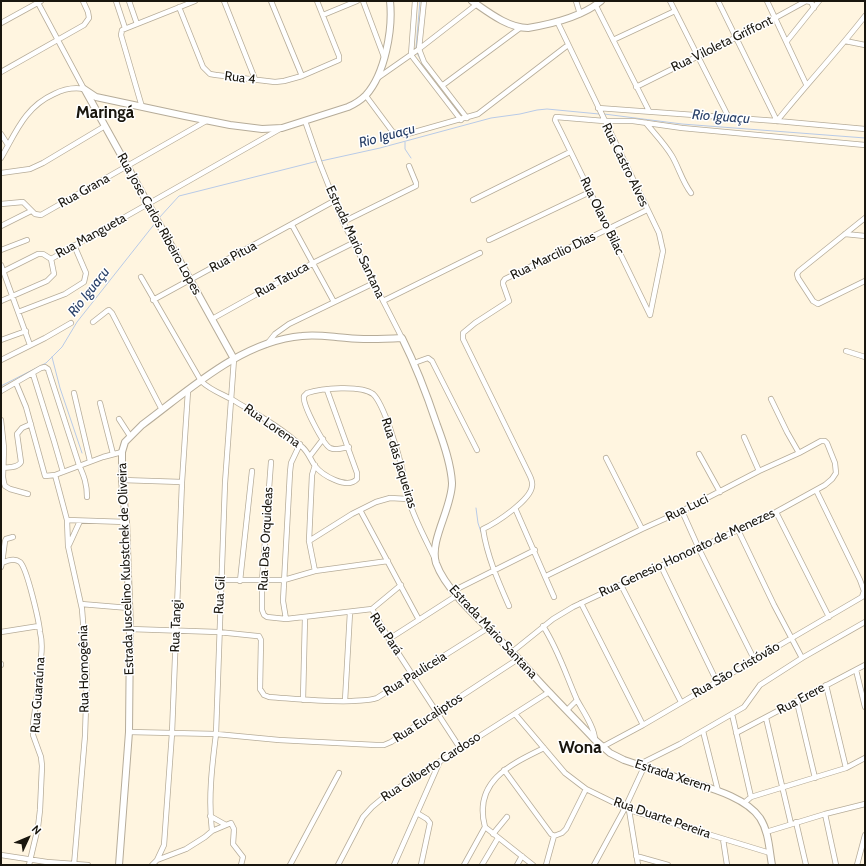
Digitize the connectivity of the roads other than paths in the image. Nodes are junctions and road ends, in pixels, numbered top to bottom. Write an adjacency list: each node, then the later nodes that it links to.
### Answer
1 (83, 1): 36 (street)
2 (116, 1): 33 (street)
3 (128, 1): 31 (street)
4 (195, 1): 22 (street)
5 (224, 1): 47 (street)
6 (271, 1): 45 (street)
7 (317, 1): 26 (street)
8 (357, 1): 26 (street)
9 (363, 1): 42 (street)
10 (390, 1): 42 (street)
11 (415, 1): 41 (street)
12 (424, 1): 41 (street)
13 (576, 1): 25 (street)
14 (670, 1): 24 (street)
15 (718, 1): 34 (street)
16 (767, 1): 28 (street)
17 (806, 1): 23 (street); 28 (street, Rua Viloleta Griffont)
18 (819, 1): 23 (street)
19 (39, 2): 30 (street); 36 (street)
20 (475, 2): 32 (street); 41 (street)
21 (599, 3): 25 (street); 35 (street)
22 (179, 7): 31 (street); 47 (street, Rua 4)
23 (814, 8): 37 (street)
24 (675, 11): 35 (street); 43 (street)
25 (580, 14): 29 (street)
26 (323, 15): 45 (street, Rua 4)
27 (865, 16): 38 (street)
28 (775, 18): 34 (street, Rua Viloleta Griffont); 37 (street)
29 (557, 21): 32 (street); 39 (street, Rua Castro Alves)
30 (1, 23)
31 (137, 24): 33 (street)
32 (520, 28): 49 (street)
33 (123, 30): 53 (street)
34 (736, 37): 43 (street, Rua Viloleta Griffont); 61 (street)
35 (613, 40): 50 (street)
36 (58, 41): 44 (street); 51 (street)
37 (787, 41): 48 (street)
38 (845, 41): 40 (street); 48 (street)
39 (568, 45): 54 (street, Rua Castro Alves); 56 (street)
40 (865, 45)
41 (415, 52): 46 (street); 49 (street); 56 (street)
42 (384, 57): 46 (street)
43 (698, 57): 50 (street, Rua Viloleta Griffont); 57 (street)
44 (1, 72)
45 (302, 76): 47 (street, Rua 4)
46 (379, 77): 52 (street)
47 (255, 79)
48 (806, 84): 61 (street)
49 (442, 85): 56 (street)
50 (636, 87): 55 (street)
51 (84, 88): 53 (street); 63 (street, Rua Jose Carlos Ribeiro Lopes); 67 (street)
52 (366, 96): 56 (street); 60 (street)
53 (142, 107): 59 (street)
54 (599, 109): 55 (street); 58 (street, Rua Castro Alves)
55 (649, 111): 57 (street)
56 (464, 118)
57 (729, 118): 61 (street)
58 (603, 119): 62 (street); 69 (street, Rua Olavo Bilac); 80 (street, Rua Castro Alves)
59 (208, 120): 64 (street); 72 (street, Rua Grana)
60 (305, 121): 64 (street); 77 (street, Estrada Mario Santana)
61 (777, 121): 65 (street)
62 (646, 123): 68 (street); 75 (street)
63 (105, 126): 72 (street, Rua Jose Carlos Ribeiro Lopes); 73 (street)
64 (282, 128): 78 (street, Rua Mangueta)
65 (865, 129)
66 (1, 134): 67 (street)
67 (8, 145): 70 (street)
68 (865, 145)
69 (570, 152): 74 (street, Rua Olavo Bilac); 76 (street)
70 (1, 158)
71 (409, 166): 83 (street)
72 (128, 167): 78 (street, Rua Jose Carlos Ribeiro Lopes); 81 (street, Rua Grana)
73 (1, 173)
74 (590, 192): 86 (street, Rua Olavo Bilac); 90 (street)
75 (691, 193)
76 (473, 200)
77 (334, 201): 83 (street, Estrada Mario Santana); 84 (street, Rua Pitua)
78 (148, 203): 92 (street, Rua Mangueta); 100 (street, Rua Jose Carlos Ribeiro Lopes)
79 (1, 204): 81 (street, Rua Grana)
80 (647, 210): 86 (street, Rua Marcilio Dias); 109 (street, Rua Castro Alves)
81 (31, 211): 85 (street)
82 (865, 218): 87 (street)
83 (343, 222): 91 (street, Estrada Mario Santana)
84 (292, 225): 96 (street); 100 (street, Rua Pitua)
85 (1, 226)
86 (608, 229): 109 (street, Rua Olavo Bilac); 168 (street, Rua Marcilio Dias)
87 (845, 234): 88 (street); 101 (street)
88 (865, 236)
89 (27, 240): 93 (street)
90 (489, 240)
91 (353, 243): 96 (street, Rua Tatuca); 102 (street, Estrada Mario Santana)
92 (74, 246): 95 (street, Rua Mangueta); 108 (street)
93 (1, 250)
94 (480, 253): 106 (street)
95 (51, 258): 98 (street); 103 (street, Rua Mangueta)
96 (313, 263): 107 (street); 110 (street, Rua Tatuca)
97 (1, 265): 98 (street)
98 (2, 272): 103 (street)
99 (141, 277): 104 (street)
100 (190, 280): 104 (street, Rua Pitua); 110 (street, Rua Jose Carlos Ribeiro Lopes)
101 (865, 281)
102 (374, 283): 106 (street, Estrada Mario Santana); 107 (street)
103 (13, 297): 105 (street, Rua Mangueta); 108 (street)
104 (153, 300): 126 (street)
105 (1, 301)
106 (383, 301): 114 (street, Estrada Mario Santana)
107 (334, 302): 117 (street)
108 (18, 312): 113 (street)
109 (650, 315)
110 (212, 318): 118 (street, Rua Jose Carlos Ribeiro Lopes)
111 (93, 322): 135 (street)
112 (71, 323): 116 (street)
113 (26, 331): 115 (street); 116 (street)
114 (402, 338): 117 (street, Estrada Juscelino Kubstchek de Oliveira); 124 (street)
115 (1, 340)
116 (30, 345): 123 (street)
117 (266, 345): 120 (street, Estrada Juscelino Kubstchek de Oliveira)
118 (229, 350): 120 (street); 122 (street, Rua Jose Carlos Ribeiro Lopes)
119 (846, 351): 121 (street)
120 (242, 355): 122 (street, Estrada Juscelino Kubstchek de Oliveira)
121 (865, 357)
122 (234, 359): 126 (street, Estrada Juscelino Kubstchek de Oliveira); 132 (street, Rua Gil)
123 (1, 360)
124 (414, 363): 145 (street); 183 (street)
125 (33, 374): 127 (street); 154 (street); 159 (street)
126 (201, 381): 130 (street, Estrada Juscelino Kubstchek de Oliveira); 132 (street, Rua Lorema)
127 (16, 383): 129 (street); 138 (street)
128 (327, 390): 141 (street, Rua das Jaqueiras); 144 (street); 167 (street, Rua das Jaqueiras)
129 (1, 391)
130 (188, 391): 135 (street, Estrada Juscelino Kubstchek de Oliveira); 162 (street, Rua Tangi)
131 (74, 393): 152 (street)
132 (231, 399): 143 (street, Rua Lorema); 189 (street, Rua Gil)
133 (771, 399): 147 (street)
134 (100, 403): 148 (street)
135 (162, 410): 139 (street, Estrada Juscelino Kubstchek de Oliveira)
136 (119, 418): 139 (street)
137 (1, 420): 156 (street)
138 (31, 424): 156 (street); 160 (street)
139 (130, 436): 146 (street, Estrada Juscelino Kubstchek de Oliveira)
140 (744, 437): 158 (street)
141 (323, 439): 144 (street); 150 (street)
142 (827, 443): 147 (street, Rua Luci); 163 (street, Rua Genesio Honorato de Menezes)
143 (300, 444): 150 (street, Rua Lorema); 190 (street)
144 (349, 447): 155 (street, Rua Lorema)
145 (477, 450)
146 (122, 452): 148 (street); 161 (street, Estrada Juscelino Kubstchek de Oliveira)
147 (799, 453): 158 (street, Rua Luci)
148 (113, 454): 152 (street)
149 (699, 454): 164 (street)
150 (310, 456): 155 (street, Rua Lorema)
151 (606, 458): 175 (street)
152 (90, 461): 154 (street)
153 (271, 462): 192 (street, Rua Das Orquideas)
154 (79, 465): 159 (street); 166 (street)
155 (315, 466): 178 (street)
156 (3, 468): 165 (street)
157 (252, 471): 191 (street)
158 (759, 471): 164 (street, Rua Luci)
159 (63, 472): 160 (street)
160 (55, 475): 172 (street, Rua Homogênia)
161 (122, 480): 162 (street); 174 (street, Estrada Juscelino Kubstchek de Oliveira)
162 (182, 482): 213 (street, Rua Tangi)
163 (816, 490): 171 (street, Rua Genesio Honorato de Menezes); 205 (street, Rua São Cristóvão)
164 (720, 492): 170 (street, Rua Luci)
165 (28, 494)
166 (87, 497)
167 (408, 499): 169 (street); 183 (street, Rua das Jaqueiras)
168 (515, 508): 181 (street); 187 (street)
169 (360, 510): 178 (street); 182 (street)
170 (682, 511): 175 (street, Rua Luci); 180 (street)
171 (776, 512): 176 (street, Rua Genesio Honorato de Menezes); 205 (street)
172 (67, 520): 173 (street); 179 (street, Rua Homogênia)
173 (80, 521): 174 (street); 179 (street)
174 (126, 522): 200 (street, Estrada Juscelino Kubstchek de Oliveira)
175 (642, 529): 188 (street, Rua Luci)
176 (738, 530): 180 (street, Rua Genesio Honorato de Menezes); 216 (street)
177 (13, 537): 184 (street)
178 (309, 541): 186 (street)
179 (68, 546): 198 (street, Rua Homogênia)
180 (699, 549): 185 (street, Rua Genesio Honorato de Menezes); 221 (street)
181 (535, 550): 187 (street); 188 (street)
182 (388, 561): 186 (street); 193 (street)
183 (436, 562): 195 (street, Estrada Mário Santana)
184 (2, 565): 209 (street, Rua Guaraúna)
185 (661, 566): 194 (street, Rua Genesio Honorato de Menezes); 225 (street)
186 (315, 570): 190 (street)
187 (494, 571): 195 (street); 199 (street)
188 (546, 576): 196 (street)
189 (221, 580): 191 (street); 215 (street, Rua Gil)
190 (284, 580): 192 (street); 206 (street)
191 (240, 581): 192 (street)
192 (262, 581): 203 (street, Rua Das Orquideas)
193 (401, 585): 201 (street); 207 (street)
194 (621, 585): 197 (street, Rua Genesio Honorato de Menezes); 231 (street)
195 (454, 594): 207 (street); 211 (street, Estrada Mário Santana)
196 (554, 597)
197 (581, 603): 210 (street, Rua Genesio Honorato de Menezes); 239 (street)
198 (81, 604): 200 (street); 284 (street, Rua Homogênia)
199 (509, 606)
200 (129, 608): 212 (street, Estrada Juscelino Kubstchek de Oliveira)
201 (372, 609): 202 (street, Rua Pará); 217 (street, Rua Pará)
202 (350, 612): 204 (street, Rua Pará); 230 (street)
203 (264, 615): 206 (street, Rua Pará)
204 (305, 617): 206 (street, Rua Pará); 228 (street)
205 (829, 617): 216 (street, Rua São Cristóvão)
206 (286, 619)
207 (419, 620): 217 (street)
208 (865, 622): 219 (street)
209 (39, 626): 214 (street); 283 (street, Rua Guaraúna)
210 (543, 626): 218 (street, Rua Genesio Honorato de Menezes); 229 (street)
211 (488, 628): 218 (street, Estrada Mário Santana); 224 (street, Rua Pauliceia)
212 (130, 629): 213 (street); 241 (street, Estrada Juscelino Kubstchek de Oliveira)
213 (176, 631): 215 (street); 242 (street, Rua Tangi)
214 (1, 632)
215 (218, 632): 228 (street, Rua Pauliceia); 244 (street, Rua Gil)
216 (792, 638): 219 (street); 221 (street, Rua São Cristóvão)
217 (389, 639): 224 (street, Rua Pará)
218 (512, 652): 220 (street, Estrada Mário Santana)
219 (802, 658): 237 (street)
220 (518, 659): 227 (street, Estrada Mário Santana); 235 (street, Rua Eucaliptos)
221 (754, 659): 225 (street, Rua São Cristóvão)
222 (865, 666): 223 (street, Rua Erere)
223 (856, 670): 226 (street, Rua Erere); 233 (street)
224 (413, 676): 230 (street, Rua Pauliceia); 235 (street, Rua Pará)
225 (718, 682): 231 (street, Rua São Cristóvão)
226 (826, 686): 232 (street, Rua Erere); 252 (street)
227 (549, 692): 234 (street, Estrada Mário Santana); 236 (street, Rua Gilberto Cardoso)
228 (303, 700): 230 (street, Rua Pauliceia)
229 (578, 700): 234 (street); 245 (street)
230 (345, 701)
231 (681, 702): 239 (street, Rua São Cristóvão)
232 (796, 702): 238 (street, Rua Erere); 255 (street)
233 (865, 708)
234 (567, 710): 245 (street, Estrada Mário Santana)
235 (437, 712): 244 (street, Rua Eucaliptos); 247 (street, Rua Pará)
236 (514, 714): 247 (street, Rua Gilberto Cardoso); 248 (street, Rua Duarte Pereira)
237 (732, 714): 240 (street); 243 (street)
238 (766, 718): 243 (street, Rua Erere); 256 (street)
239 (643, 725): 246 (street, Rua São Cristóvão)
240 (703, 731): 251 (street); 258 (street)
241 (129, 732): 242 (street, Rua Eucaliptos); 286 (street, Estrada Juscelino Kubstchek de Oliveira)
242 (172, 733): 244 (street, Rua Eucaliptos); 282 (street, Rua Tangi)
243 (736, 733): 259 (street)
244 (216, 734): 265 (street, Rua Gil)
245 (595, 740): 246 (street, Estrada Mário Santana)
246 (602, 747): 251 (street, Estrada Xerem)
247 (460, 748): 250 (street, Rua Gilberto Cardoso)
248 (544, 748): 253 (street); 257 (street, Rua Duarte Pereira)
249 (865, 758): 252 (street)
250 (440, 761): 263 (street); 290 (street, Rua Gilberto Cardoso)
251 (641, 766): 258 (street, Estrada Xerem); 262 (street)
252 (846, 768): 255 (street)
253 (504, 770): 269 (street); 274 (street)
254 (339, 773): 289 (street)
255 (814, 778): 256 (street)
256 (781, 788): 259 (street); 267 (street)
257 (586, 789): 262 (street, Rua Duarte Pereira); 274 (street)
258 (718, 791): 260 (street, Estrada Xerem)
259 (751, 797): 260 (street)
260 (744, 803): 271 (street)
261 (865, 804): 264 (street)
262 (627, 809): 276 (street, Rua Duarte Pereira); 281 (street); 298 (street)
263 (417, 813): 291 (street); 292 (street)
264 (825, 814): 267 (street); 304 (street)
265 (210, 816): 268 (street); 270 (street, Rua Gil)
266 (507, 817): 272 (street)
267 (793, 823): 271 (street); 303 (street)
268 (229, 824): 270 (street); 288 (street)
269 (486, 827): 272 (street); 293 (street)
270 (212, 831): 282 (street)
271 (766, 832): 278 (street)
272 (493, 834): 275 (street)
273 (865, 835): 277 (street)
274 (554, 836): 297 (street)
275 (498, 838): 280 (street); 294 (street)
276 (723, 839): 278 (street, Rua Duarte Pereira); 301 (street)
277 (864, 847): 305 (street)
278 (770, 853): 302 (street)
279 (1, 855): 283 (street)
280 (522, 856): 295 (street); 296 (street)
281 (636, 856): 299 (street); 300 (street)
282 (157, 860): 287 (street)
283 (29, 862): 284 (street)
284 (74, 865): 285 (street)
285 (88, 865)
286 (120, 865)
287 (152, 865)
288 (241, 865)
289 (290, 865)
290 (338, 865)
291 (394, 865)
292 (421, 865)
293 (464, 865)
294 (482, 865)
295 (517, 865)
296 (533, 865)
297 (546, 865)
298 (595, 865)
299 (638, 865)
300 (668, 865)
301 (727, 865)
302 (772, 865)
303 (806, 865)
304 (836, 865)
305 (857, 865)

